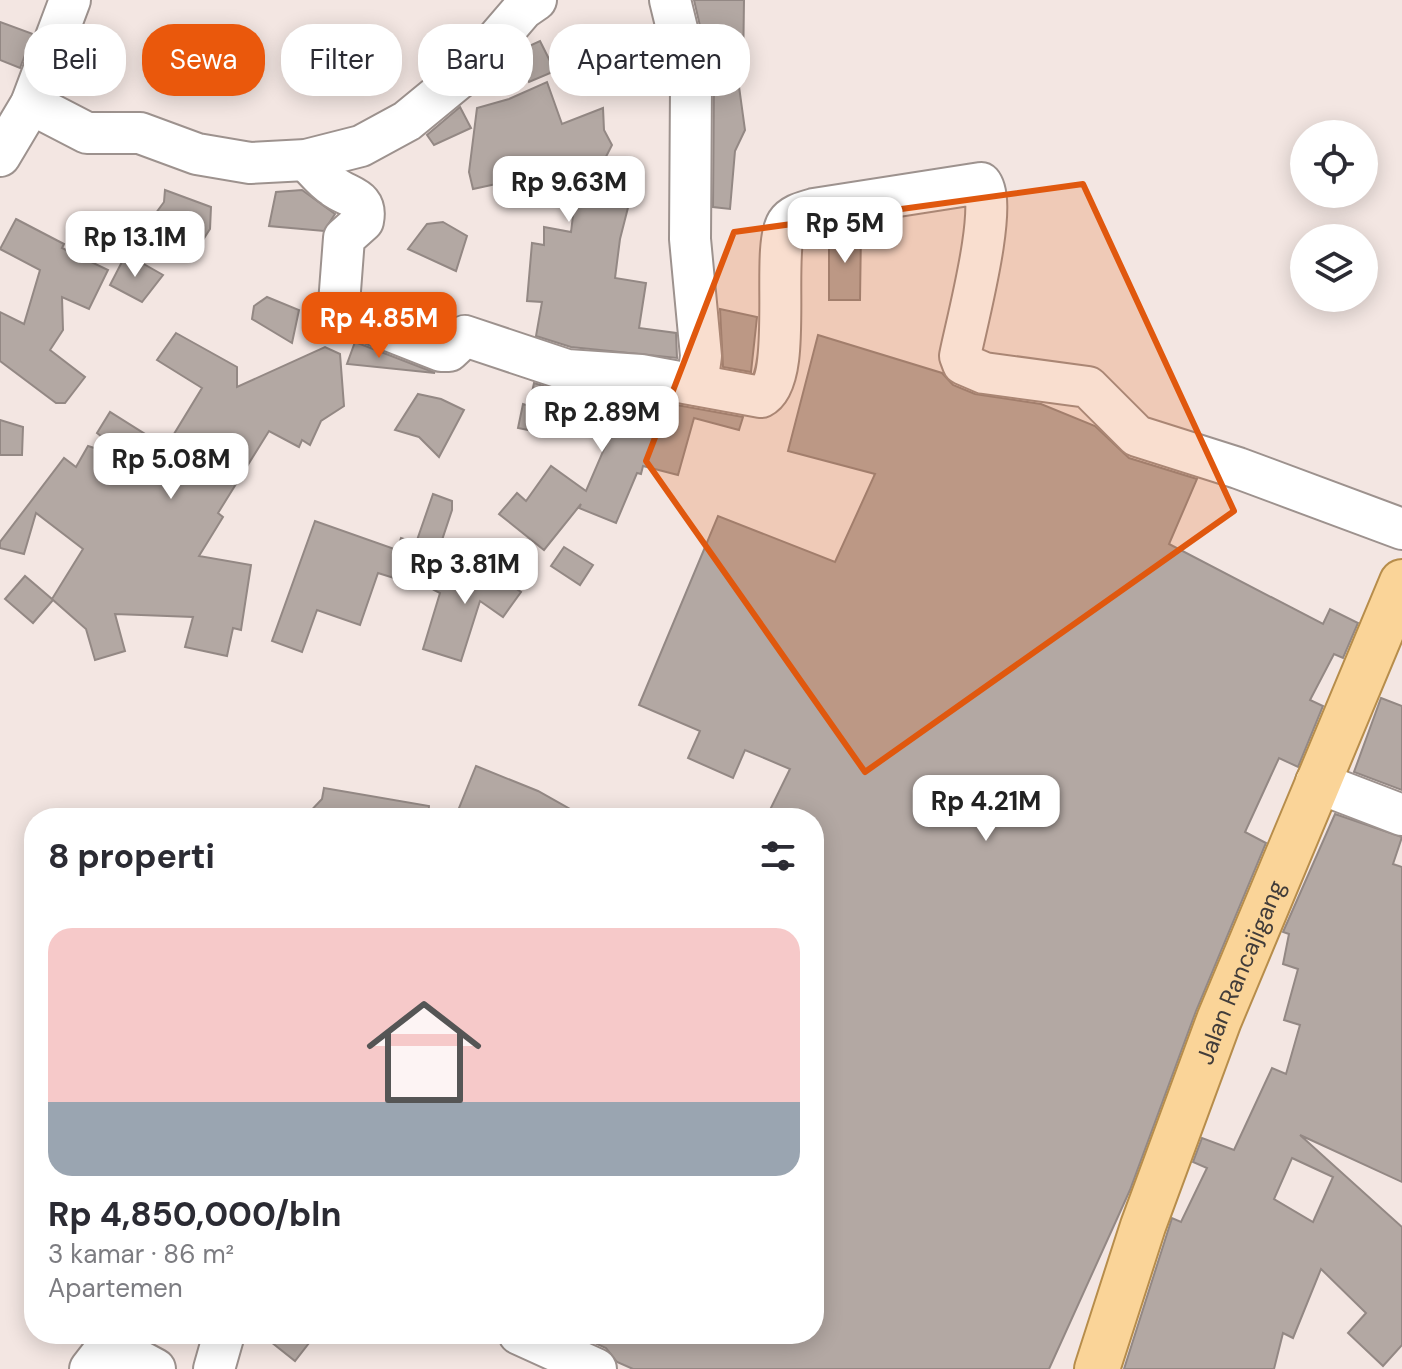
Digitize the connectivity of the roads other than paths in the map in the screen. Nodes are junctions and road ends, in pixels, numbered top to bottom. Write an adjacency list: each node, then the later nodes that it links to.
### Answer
1 (70, 0): 4 (street)
2 (536, 0): 6 (street)
3 (670, 0): 7 (street)
4 (31, 104): 5 (street); 6 (street)
5 (0, 156)
6 (306, 160): 7 (street)
7 (697, 385): 8 (street)
8 (1402, 529)
9 (1402, 582): 10 (main road, Jalan Rancajigang)
10 (1316, 782): 11 (street); 18 (main road, Jalan Rancajigang)
11 (1402, 815)
12 (221, 1344): 16 (street)
13 (541, 1344): 17 (street)
14 (90, 1369): 15 (street)
15 (155, 1369)
16 (214, 1369)
17 (596, 1369)
18 (1097, 1369)

